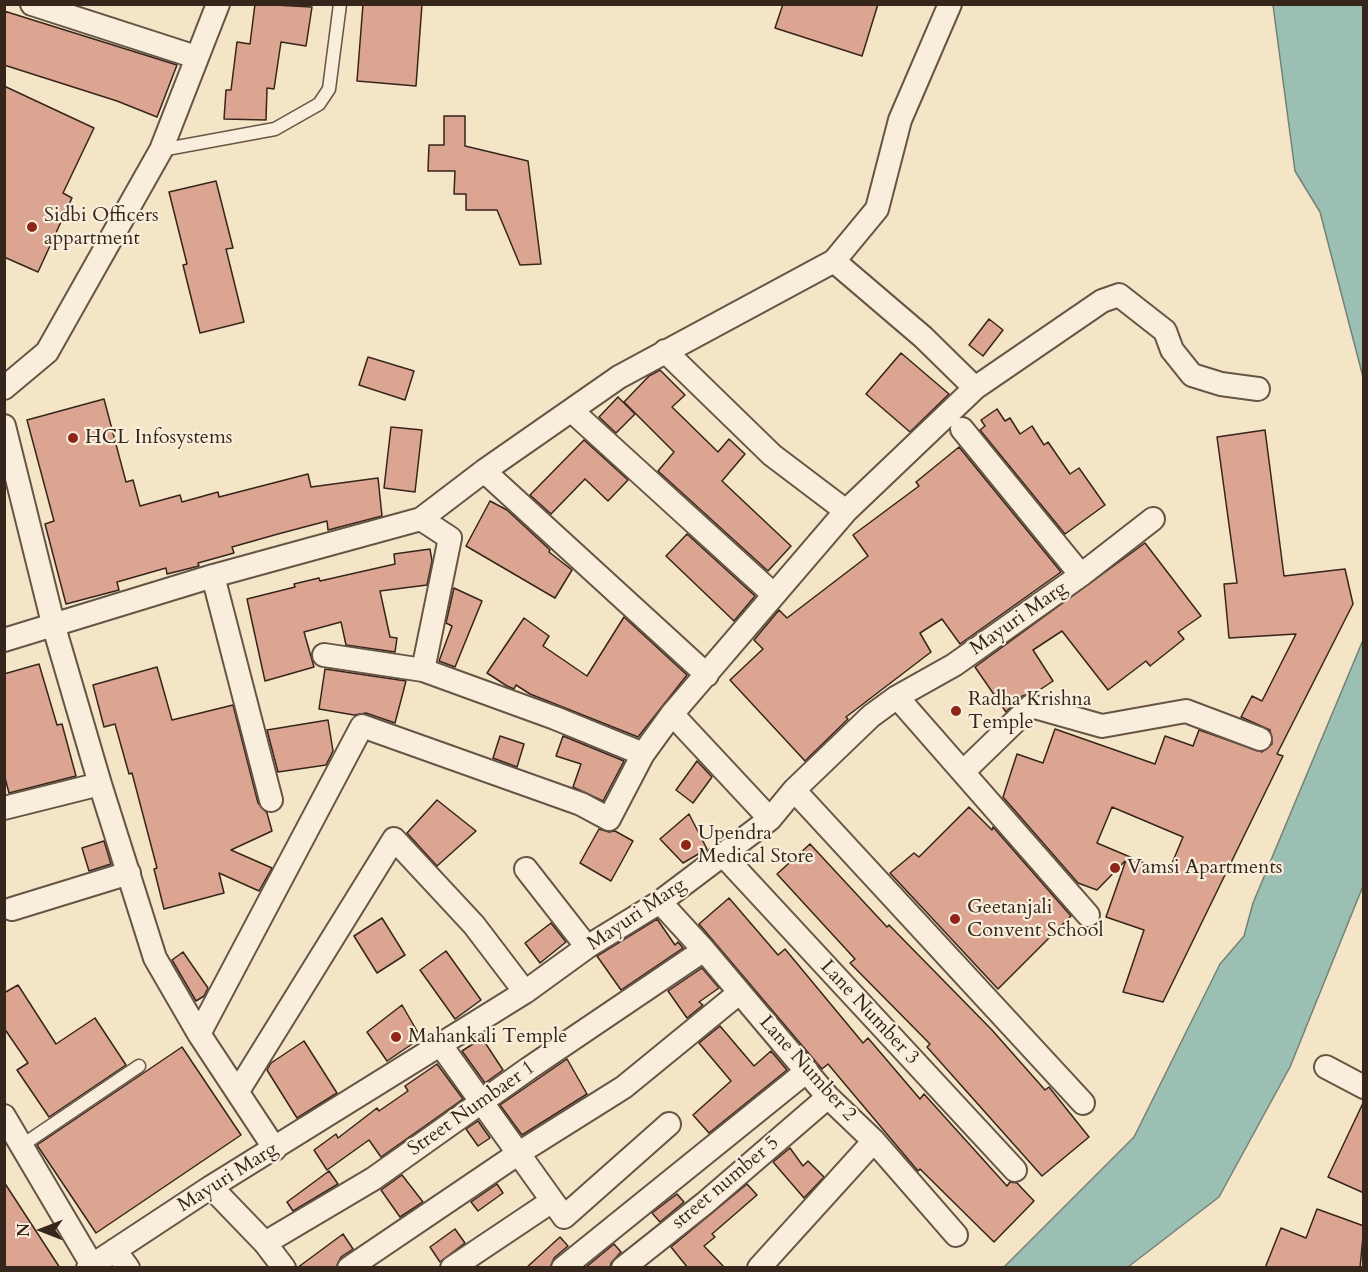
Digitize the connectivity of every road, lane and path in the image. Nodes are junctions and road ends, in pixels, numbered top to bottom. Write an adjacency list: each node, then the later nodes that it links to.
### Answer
1 (32, 4): 5 (street)
2 (218, 4): 5 (street)
3 (340, 4): 6 (lane)
4 (950, 4): 7 (street)
5 (196, 57): 6 (street)
6 (161, 150): 10 (street)
7 (834, 261): 8 (street); 9 (street)
8 (666, 351): 12 (street); 16 (street)
9 (975, 387): 11 (street); 16 (street)
10 (4, 388)
11 (1258, 389)
12 (572, 411): 15 (street); 21 (street)
13 (4, 426): 22 (street)
14 (962, 429): 20 (street)
15 (484, 471): 17 (street); 26 (street)
16 (846, 511): 21 (street)
17 (421, 519): 19 (street); 25 (street)
18 (1153, 519): 20 (street, Mayuri Marg)
19 (213, 576): 22 (street); 34 (street)
20 (1081, 576): 27 (street, Mayuri Marg)
21 (773, 594): 26 (street)
22 (54, 627): 23 (street); 32 (street)
23 (4, 640)
24 (324, 655): 25 (street)
25 (423, 670): 30 (street)
26 (707, 675): 28 (street)
27 (897, 697): 31 (street); 33 (street, Mayuri Marg)
28 (672, 714): 30 (street); 36 (street)
29 (1260, 739): 31 (street)
30 (643, 754): 47 (street)
31 (963, 772): 42 (street)
32 (100, 784): 35 (street); 39 (street)
33 (794, 790): 36 (street, Mayuri Marg); 56 (street)
34 (271, 800)
35 (4, 808)
36 (770, 819): 37 (street, Mayuri Marg)
37 (724, 856): 40 (street, Mayuri Marg); 63 (street, Lane Number 3)
38 (526, 870): 43 (street)
39 (129, 873): 41 (street); 47 (street)
40 (660, 902): 43 (street, Mayuri Marg); 44 (street, Lane Number 2)
41 (12, 909)
42 (1088, 915)
43 (587, 947): 45 (street, Mayuri Marg)
44 (704, 950): 46 (street, Lane Number 2); 55 (street, Street Numbaer 1)
45 (525, 992): 48 (street, Mayuri Marg); 53 (street)
46 (739, 993): 51 (street, Lane Number 2); 62 (street)
47 (199, 1034): 53 (street)
48 (440, 1044): 55 (street); 61 (street, Mayuri Marg)
49 (139, 1066): 60 (lane)
50 (1326, 1067): 52 (street)
51 (807, 1071): 54 (street, Lane Number 2); 74 (street)
52 (1364, 1087)
53 (238, 1091): 61 (street)
54 (828, 1097): 59 (street, Lane Number 2); 75 (street, street number 5)
55 (482, 1103): 62 (street); 67 (street, Street Numbaer 1)
56 (1083, 1103)
57 (4, 1116): 60 (street)
58 (669, 1124): 65 (street)
59 (874, 1141): 66 (street, Lane Number 2); 69 (street)
60 (21, 1146): 70 (street)
61 (275, 1149): 64 (street, Mayuri Marg)
62 (519, 1154): 65 (street); 72 (street)
63 (1015, 1170)
64 (211, 1187): 67 (street); 68 (street, Mayuri Marg)
65 (552, 1200): 73 (street)
66 (956, 1235)
67 (265, 1243): 71 (street)
68 (122, 1259): 70 (street, Mayuri Marg)
69 (762, 1265)
70 (90, 1266)
71 (284, 1268)
72 (349, 1268)
73 (452, 1268)
74 (563, 1268)
75 (622, 1268)

